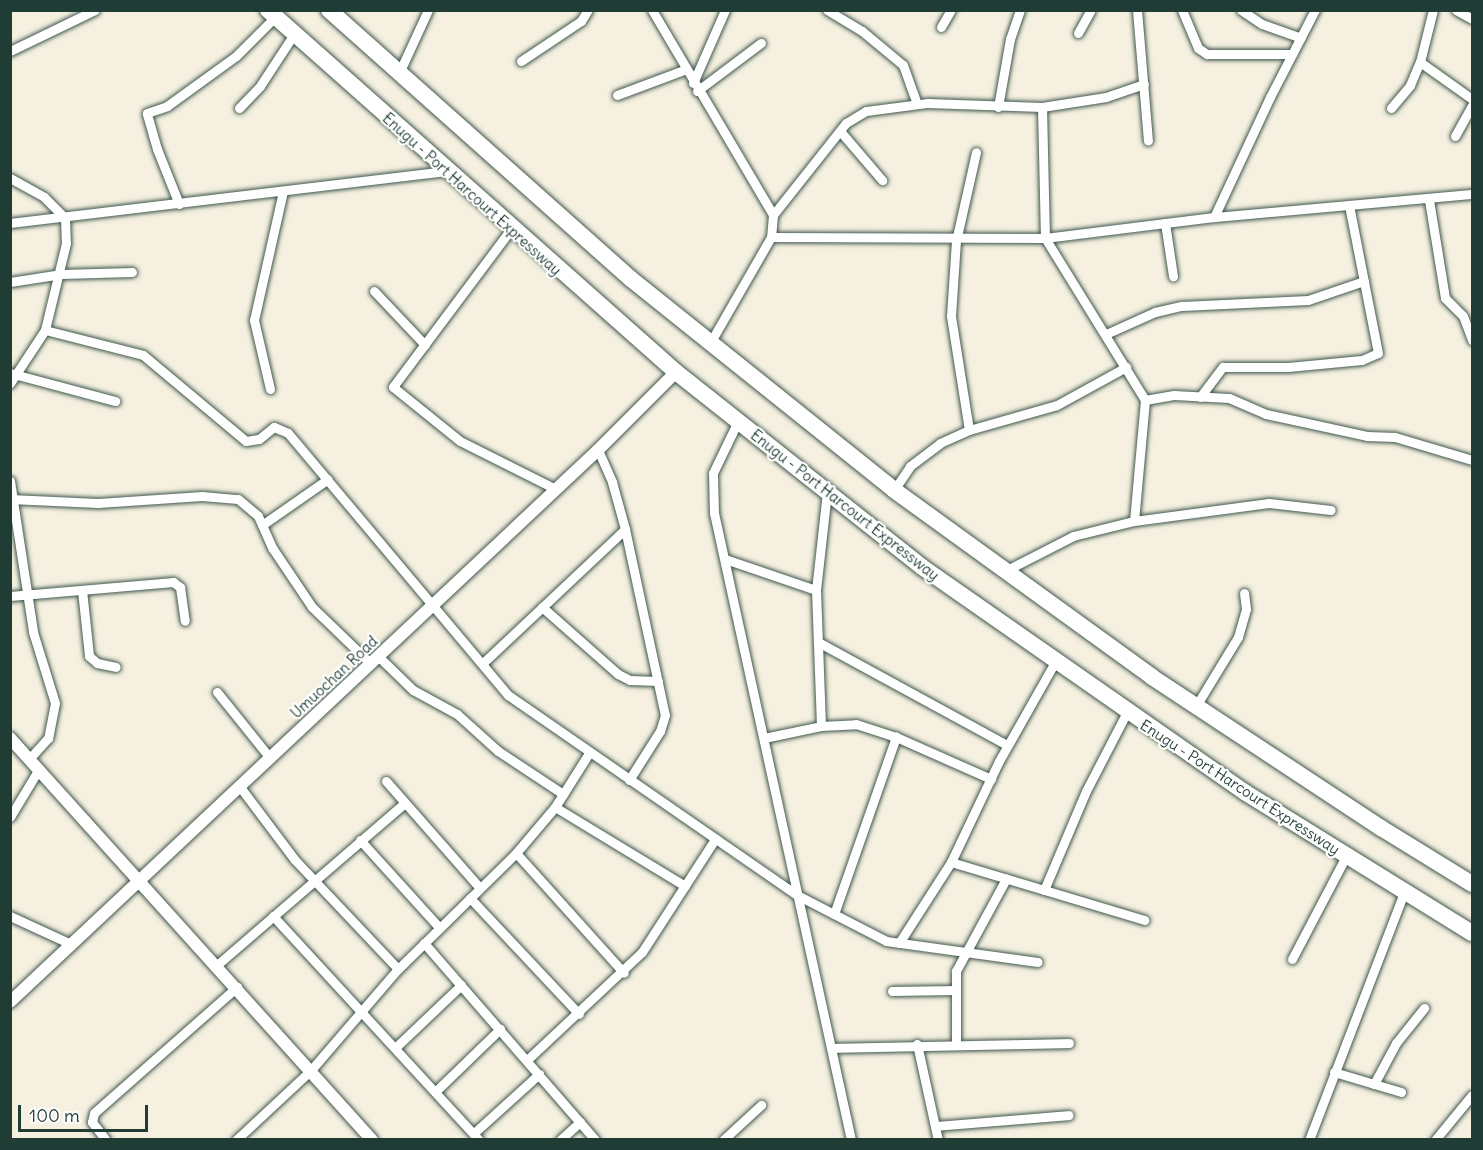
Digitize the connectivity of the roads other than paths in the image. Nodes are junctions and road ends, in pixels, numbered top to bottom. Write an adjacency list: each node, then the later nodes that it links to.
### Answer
1 (95, 10): 24 (street)
2 (329, 10): 29 (highway)
3 (428, 10): 29 (street)
4 (588, 10): 26 (street)
5 (652, 10): 28 (street)
6 (725, 10): 31 (street)
7 (827, 10): 34 (street)
8 (951, 10): 19 (street)
9 (1020, 10): 36 (street)
10 (1091, 10): 20 (street)
11 (1137, 10): 30 (street)
12 (1182, 10): 25 (street)
13 (1241, 10): 22 (street)
14 (1315, 10): 22 (street)
15 (1433, 10): 27 (street)
16 (1456, 10): 18 (street)
17 (271, 14): 21 (highway, Enugu - Port Harcourt Expressway); 50 (street)
18 (1473, 19)
19 (941, 27)
20 (1078, 33)
21 (294, 34): 38 (street); 44 (highway, Enugu - Port Harcourt Expressway)
22 (1301, 38): 25 (street)
23 (761, 43): 31 (street)
24 (10, 51)
25 (1292, 54): 53 (street)
26 (520, 61)
27 (1420, 62): 33 (street); 39 (street)
28 (684, 70): 31 (street); 32 (street)
29 (399, 74): 70 (highway)
30 (1144, 84): 37 (street); 42 (street)
31 (695, 87): 52 (street)
32 (617, 95)
33 (1473, 99)
34 (917, 104): 36 (street); 40 (street)
35 (1473, 105): 41 (street)
36 (998, 107): 37 (street)
37 (1042, 107): 59 (street)
38 (239, 108)
39 (1391, 108)
40 (840, 131): 46 (street); 52 (street)
41 (1455, 136)
42 (1148, 141)
43 (976, 152): 60 (street)
44 (446, 171): 47 (street); 57 (highway, Enugu - Port Harcourt Expressway)
45 (10, 178): 54 (street)
46 (882, 180)
47 (283, 190): 50 (street); 75 (street)
48 (1473, 194): 49 (street)
49 (1429, 200): 51 (street); 69 (street)
50 (180, 204): 54 (street)
51 (1349, 205): 53 (street); 64 (street)
52 (772, 215): 58 (street)
53 (1214, 217): 56 (street)
54 (65, 218): 55 (street); 62 (street)
55 (10, 223)
56 (1165, 223): 59 (street); 63 (street)
57 (511, 229): 71 (street); 73 (highway, Enugu - Port Harcourt Expressway)
58 (771, 237): 60 (street); 70 (street)
59 (1045, 238): 60 (street); 68 (street)
60 (956, 241): 80 (street)
61 (132, 272): 62 (street)
62 (61, 274): 65 (street); 67 (street)
63 (1173, 276)
64 (1364, 281): 68 (street); 76 (street)
65 (10, 282)
66 (375, 291): 71 (street)
67 (45, 330): 74 (street); 83 (street)
68 (1106, 334): 72 (street)
69 (1473, 340)
70 (710, 343): 86 (highway)
71 (425, 345): 85 (street)
72 (1126, 367): 77 (street); 80 (street)
73 (676, 372): 79 (highway, Enugu - Port Harcourt Expressway); 81 (street, Umuochan Road)
74 (12, 377): 78 (street)
75 (270, 389)
76 (1200, 397): 77 (street); 82 (street)
77 (1145, 400): 90 (street)
78 (115, 401)
79 (738, 421): 87 (highway, Enugu - Port Harcourt Expressway); 93 (street)
80 (969, 430): 86 (street)
81 (598, 450): 85 (street, Umuochan Road); 92 (street)
82 (1473, 460)
83 (328, 478): 91 (street); 100 (street)
84 (10, 481): 88 (street)
85 (556, 489): 100 (street, Umuochan Road)
86 (894, 490): 94 (highway)
87 (827, 492): 95 (street); 105 (highway, Enugu - Port Harcourt Expressway)
88 (11, 499): 91 (street); 99 (street)
89 (1331, 510): 90 (street)
90 (1134, 521): 94 (street)
91 (262, 525): 104 (street)
92 (625, 529): 101 (street); 108 (street)
93 (725, 559): 95 (street); 115 (street)
94 (1003, 572): 110 (highway)
95 (816, 590): 103 (street)
96 (82, 591): 99 (street); 102 (street); 107 (street)
97 (1244, 593): 110 (street)
98 (10, 596): 99 (street)
99 (28, 596): 119 (street)
100 (434, 604): 104 (street, Umuochan Road); 106 (street)
101 (542, 607): 106 (street); 108 (street)
102 (185, 621)
103 (818, 642): 112 (street); 116 (street)
104 (374, 659): 118 (street, Umuochan Road); 125 (street)
105 (1055, 662): 111 (highway, Enugu - Port Harcourt Expressway); 116 (street)
106 (483, 663): 117 (street)
107 (116, 667)
108 (658, 681): 122 (street)
109 (217, 692): 118 (street)
110 (1196, 706): 138 (highway)
111 (1127, 712): 133 (highway, Enugu - Port Harcourt Expressway); 141 (street)
112 (821, 726): 113 (street); 115 (street)
113 (896, 737): 121 (street); 145 (street)
114 (10, 738): 119 (street)
115 (764, 738): 143 (street)
116 (1007, 745): 121 (street)
117 (589, 753): 122 (street); 125 (street)
118 (270, 758): 124 (street, Umuochan Road)
119 (29, 759): 120 (street)
120 (39, 769): 126 (street); 135 (street)
121 (991, 779): 134 (street)
122 (629, 780): 130 (street)
123 (386, 781): 127 (street)
124 (240, 787): 135 (street, Umuochan Road); 137 (street)
125 (563, 794): 128 (street)
126 (15, 795): 129 (street)
127 (405, 802): 131 (street); 140 (street)
128 (555, 807): 132 (street); 139 (street)
129 (10, 817)
130 (715, 839): 139 (street); 143 (street)
131 (360, 840): 137 (street); 149 (street)
132 (516, 853): 140 (street); 159 (street)
133 (1346, 856): 142 (highway, Enugu - Port Harcourt Expressway); 155 (street)
134 (951, 862): 136 (street); 152 (street)
135 (139, 879): 153 (street, Umuochan Road); 157 (street)
136 (1006, 879): 141 (street); 154 (street)
137 (314, 880): 147 (street); 158 (street)
138 (1473, 884)
139 (685, 886): 159 (street)
140 (480, 888): 144 (street)
141 (1044, 890): 148 (street)
142 (1404, 892): 150 (highway, Enugu - Port Harcourt Expressway); 176 (street)
143 (797, 895): 145 (street); 173 (street)
144 (470, 898): 149 (street); 167 (street)
145 (834, 914): 152 (street)
146 (10, 916): 153 (street)
147 (273, 916): 157 (street); 166 (street)
148 (1144, 920)
149 (439, 927): 151 (street)
150 (1473, 933)
151 (424, 943): 158 (street); 160 (street)
152 (899, 943): 154 (street)
153 (71, 944): 164 (street, Umuochan Road)
154 (965, 954): 156 (street); 162 (street)
155 (1292, 959)
156 (1038, 962)
157 (217, 965): 161 (street)
158 (398, 969): 166 (street)
159 (624, 973): 167 (street)
160 (461, 985): 168 (street); 172 (street)
161 (237, 987): 175 (street); 188 (street)
162 (956, 990): 163 (street); 171 (street)
163 (892, 991)
164 (11, 1002)
165 (1424, 1008): 178 (street)
166 (360, 1014): 172 (street); 175 (street)
167 (579, 1014): 174 (street)
168 (500, 1029): 174 (street); 179 (street)
169 (1069, 1043): 171 (street)
170 (917, 1044): 171 (street); 173 (street); 185 (street)
171 (956, 1044)
172 (396, 1047): 179 (street)
173 (832, 1048): 194 (street)
174 (528, 1059): 177 (street)
175 (311, 1071): 189 (street); 190 (street)
176 (1334, 1072): 178 (street); 187 (street)
177 (539, 1074): 184 (street); 186 (street)
178 (1374, 1084): 180 (street)
179 (437, 1090): 186 (street)
180 (1401, 1092)
181 (1473, 1095): 196 (street)
182 (761, 1105): 193 (street)
183 (1069, 1115): 185 (street)
184 (580, 1122): 191 (street); 192 (street)
185 (935, 1126): 195 (street)
186 (477, 1136)
187 (1312, 1138)
188 (106, 1140)
189 (236, 1140)
190 (372, 1140)
191 (560, 1140)
192 (595, 1140)
193 (723, 1140)
194 (850, 1140)
195 (938, 1140)
196 (1436, 1140)

